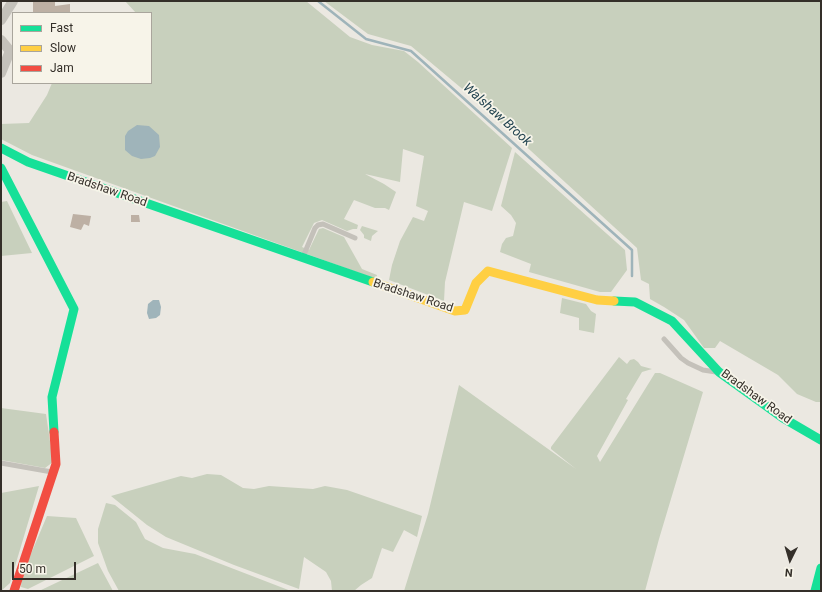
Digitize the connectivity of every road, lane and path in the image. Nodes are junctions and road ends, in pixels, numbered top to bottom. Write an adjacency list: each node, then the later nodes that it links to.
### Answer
1 (13, 1): 2 (street)
2 (1, 20)
3 (1, 40): 4 (street)
4 (1, 73)
5 (1, 148): 8 (street, Bradshaw Road)
6 (1, 168): 13 (street)
7 (355, 238): 8 (lane)
8 (302, 258): 10 (street, Bradshaw Road)
9 (664, 339): 10 (lane)
10 (720, 372): 11 (street, Bradshaw Road)
11 (821, 440)
12 (1, 463): 13 (lane)
13 (53, 473): 15 (street)
14 (821, 568): 16 (street)
15 (14, 591)
16 (815, 591)

